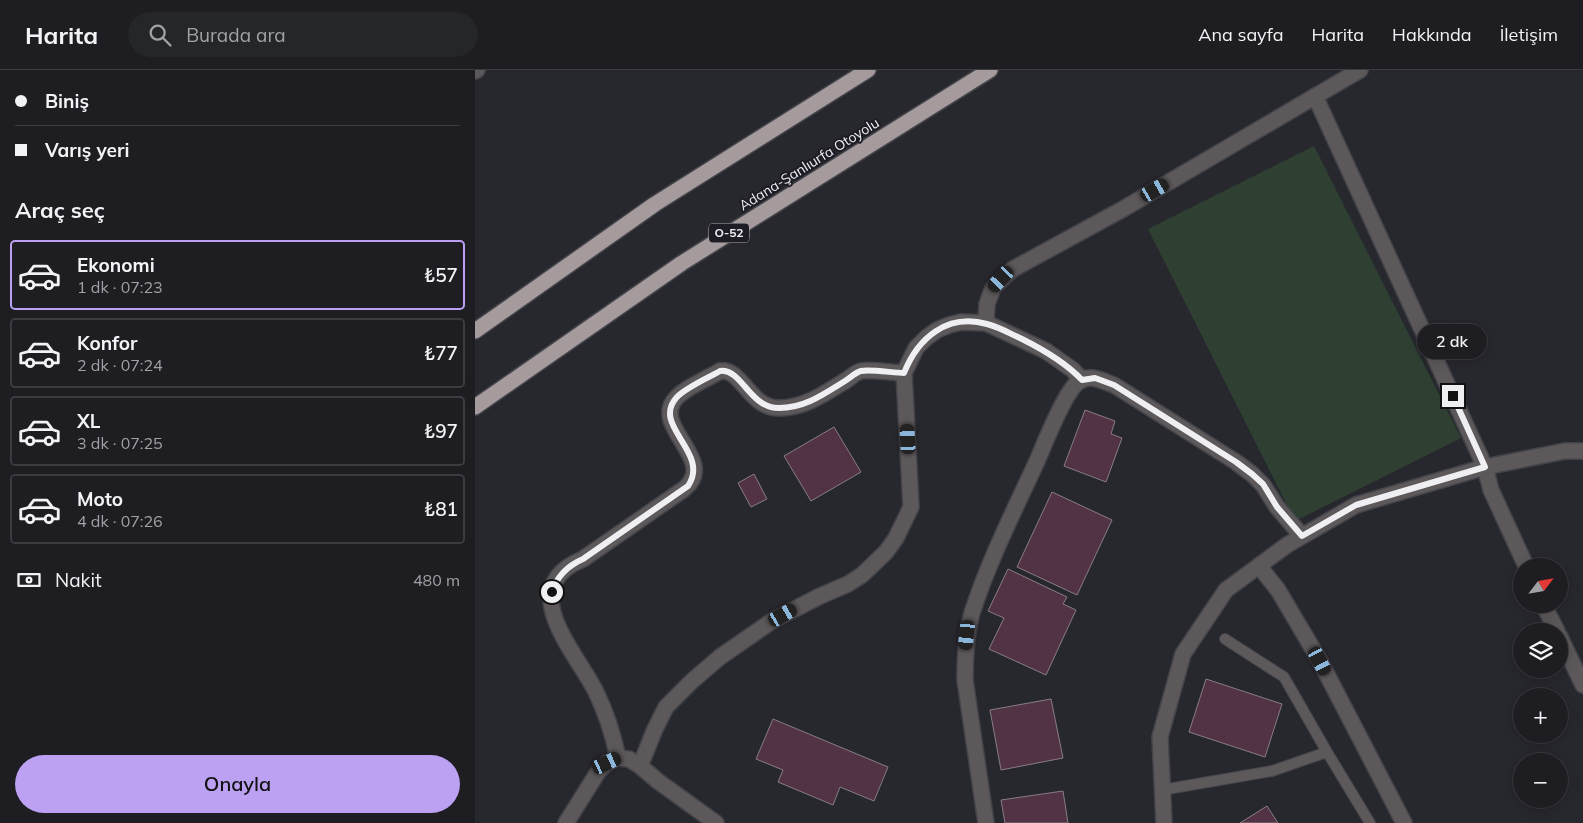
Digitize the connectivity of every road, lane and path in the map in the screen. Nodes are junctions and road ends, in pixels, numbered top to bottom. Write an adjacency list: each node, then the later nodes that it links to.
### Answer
1 (868, 70): 6 (highway)
2 (990, 70): 9 (highway, Adana-Şanlıurfa Otoyolu / O-52)
3 (1360, 70): 4 (street)
4 (1315, 96): 5 (street); 11 (street)
5 (986, 324): 7 (street); 8 (street)
6 (475, 331)
7 (904, 373): 19 (street); 20 (street)
8 (1082, 380): 12 (street); 25 (street)
9 (475, 407)
10 (1583, 451): 11 (street)
11 (1485, 467): 12 (street); 13 (street)
12 (1302, 536): 14 (street)
13 (1521, 558)
14 (1259, 566): 21 (street); 27 (street)
15 (1225, 639): 18 (lane)
16 (1568, 654): 17 (street)
17 (1583, 685)
18 (1327, 752): 21 (lane); 22 (lane)
19 (618, 758): 20 (street); 23 (street)
20 (640, 766): 24 (street)
21 (1163, 790): 26 (street)
22 (1367, 822)
23 (566, 823)
24 (716, 823)
25 (986, 823)
26 (1164, 823)
27 (1404, 823)

